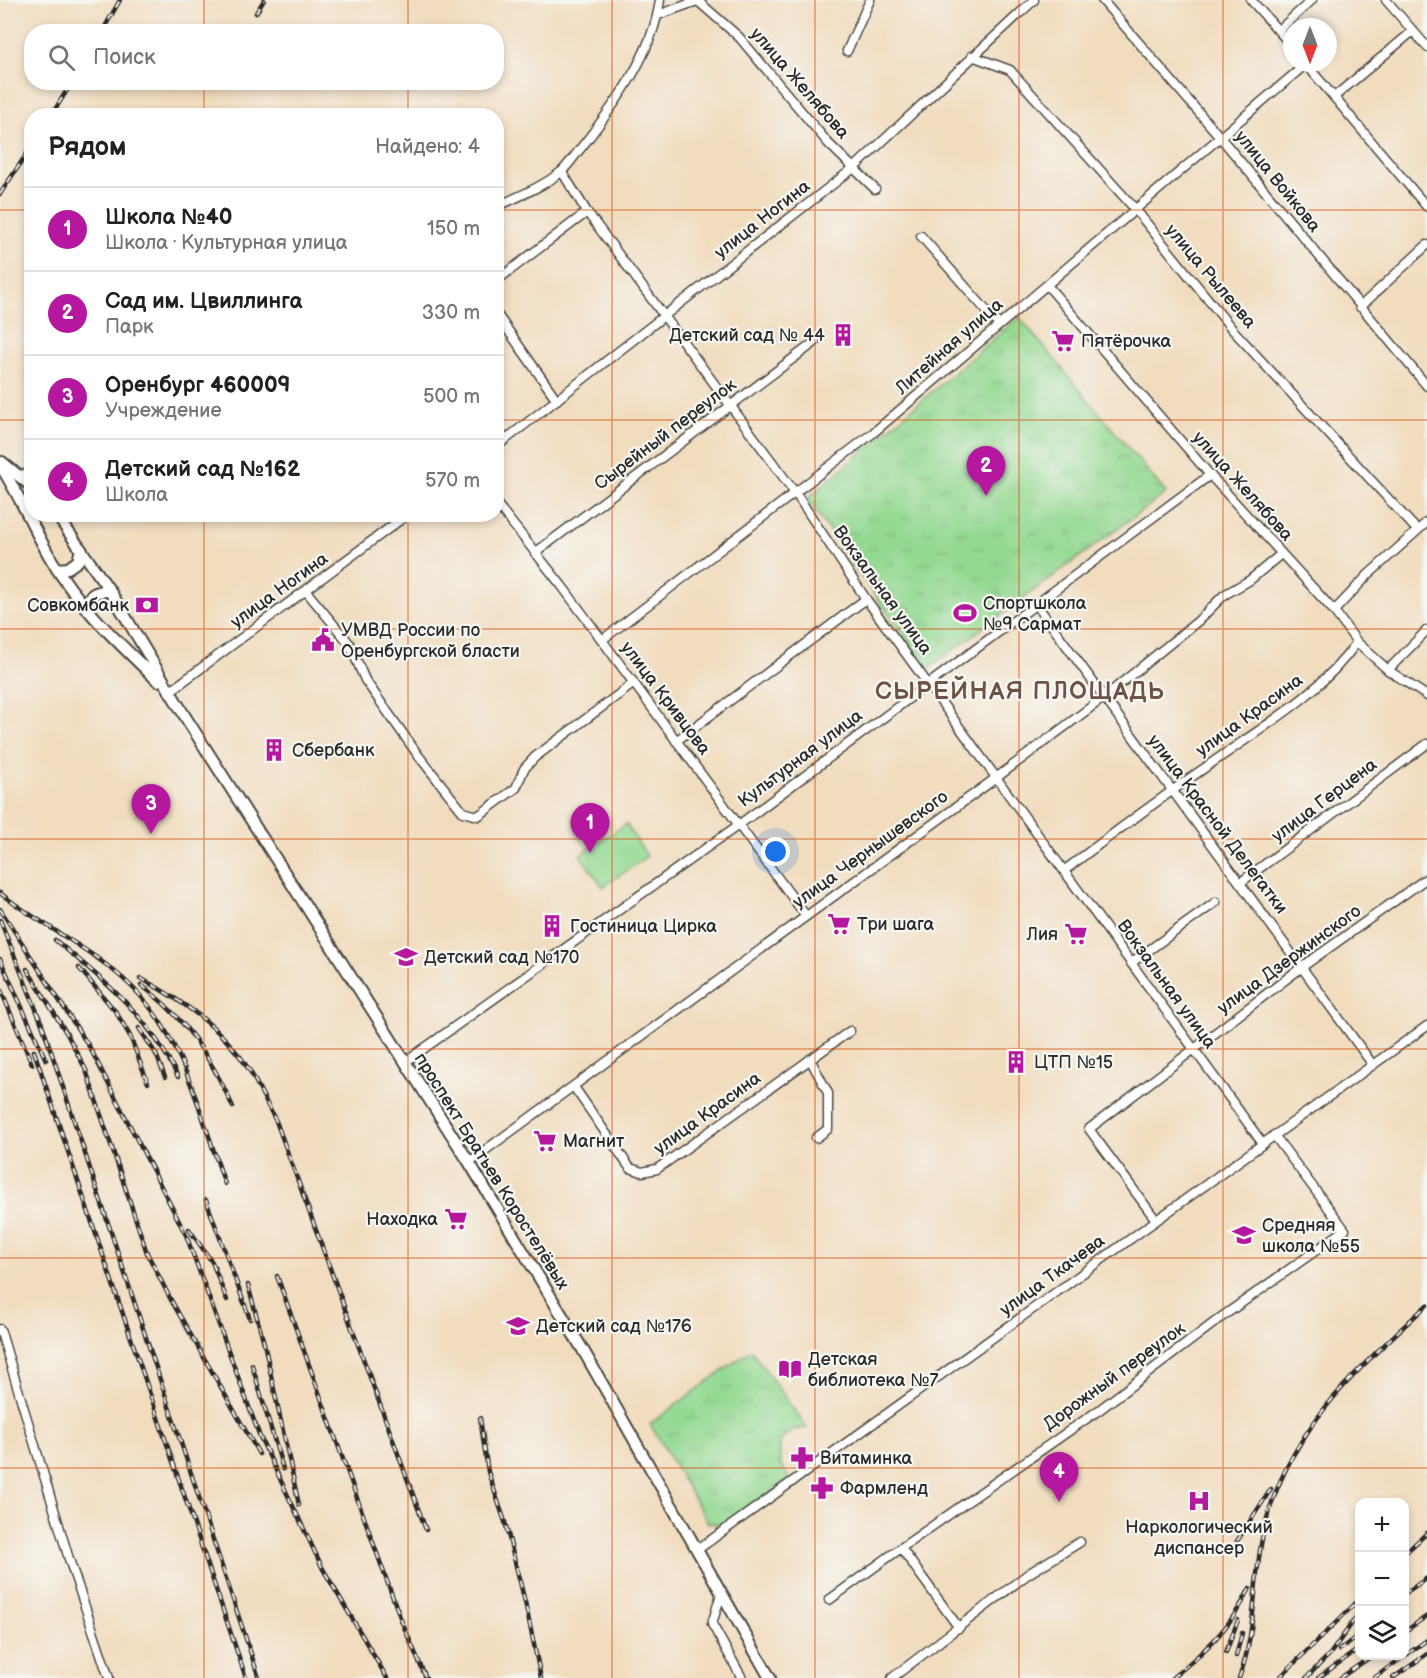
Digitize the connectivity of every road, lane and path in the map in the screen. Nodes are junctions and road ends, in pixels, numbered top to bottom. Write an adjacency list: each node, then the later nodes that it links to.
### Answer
1 (660, 0): 9 (street)
2 (870, 0): 14 (street)
3 (1034, 0): 15 (street, улица Ногина)
4 (1102, 0): 19 (street, улица Войкова)
5 (1251, 0): 10 (street)
6 (1312, 0): 10 (street)
7 (1386, 0): 11 (street)
8 (700, 1): 9 (street); 20 (street, улица Желябова)
9 (658, 15): 21 (street)
10 (1279, 30): 12 (street)
11 (1413, 31): 13 (street); 18 (street)
12 (1283, 35)
13 (1427, 47)
14 (847, 51)
15 (972, 56): 20 (street, улица Ногина); 25 (street, улица Рылеева)
16 (1296, 72): 19 (street, Литейная улица)
17 (1313, 72): 18 (street)
18 (1334, 97): 24 (street)
19 (1220, 137): 25 (street, Литейная улица); 31 (street, улица Войкова)
20 (855, 167): 22 (street, улица Желябова); 32 (street, улица Ногина)
21 (562, 172): 23 (street); 26 (street, Вокзальная улица)
22 (875, 189)
23 (504, 203)
24 (1427, 207)
25 (1135, 209): 30 (street, Литейная улица); 52 (street, улица Рылеева)
26 (587, 212): 29 (street); 32 (street, Вокзальная улица)
27 (921, 236): 34 (street)
28 (1427, 245): 31 (street)
29 (504, 275)
30 (1047, 285): 34 (street, Литейная улица); 43 (street, улица Желябова)
31 (1360, 307): 36 (street, улица Войкова)
32 (665, 317): 37 (street, улица Ногина); 38 (street, Вокзальная улица)
33 (504, 324): 37 (street)
34 (998, 324): 45 (street, Литейная улица)
35 (814, 342): 38 (street, Сырейный переулок)
36 (1427, 386)
37 (557, 400): 39 (street, улица Ногина)
38 (730, 406): 45 (street, Вокзальная улица); 54 (street, Сырейный переулок)
39 (504, 441)
40 (0, 463): 42 (main road, проспект Братьев Коростелёвых); 46 (main road, проспект Братьев Коростелёвых)
41 (24, 474): 42 (street)
42 (18, 475): 44 (main road, проспект Братьев Коростелёвых)
43 (1210, 475): 55 (street, улица Желябова); 60 (street, Культурная улица)
44 (24, 480)
45 (796, 494): 59 (street, Вокзальная улица); 64 (street, Литейная улица)
46 (24, 506)
47 (504, 512): 54 (street, улица Кривцова)
48 (33, 522): 56 (main road, проспект Братьев Коростелёвых)
49 (62, 522): 53 (main road, проспект Братьев Коростелёвых)
50 (397, 522): 58 (street, улица Ногина)
51 (1427, 522): 52 (street)
52 (1417, 530): 62 (street)
53 (81, 549): 56 (main road); 57 (main road, проспект Братьев Коростелёвых)
54 (535, 553): 64 (street, улица Кривцова)
55 (1281, 554): 62 (street, улица Желябова); 71 (street, улица Чернышевского)
56 (57, 569): 61 (main road, проспект Братьев Коростелёвых)
57 (110, 591): 61 (main road); 69 (main road, проспект Братьев Коростелёвых)
58 (306, 591): 68 (street); 69 (street, улица Ногина)
59 (866, 599): 67 (street, Вокзальная улица); 72 (street)
60 (1036, 604): 67 (street, Культурная улица); 71 (street, улица Красной Делегатки)
61 (85, 607): 69 (main road, проспект Братьев Коростелёвых)
62 (1334, 611): 65 (street, улица Желябова)
63 (1427, 630): 66 (street)
64 (602, 640): 68 (street, улица Кривцова)
65 (1357, 642): 66 (street, улица Желябова); 75 (street, улица Красина)
66 (1388, 670): 70 (street, улица Желябова)
67 (928, 682): 74 (street, Вокзальная улица); 76 (street, Культурная улица)
68 (634, 683): 72 (street, улица Кривцова)
69 (169, 692): 88 (main road, проспект Братьев Коростелёвых)
70 (1427, 696)
71 (1103, 698): 74 (street, улица Чернышевского); 75 (street, улица Красной Делегатки)
72 (676, 741): 76 (street, улица Кривцова)
73 (1427, 744): 79 (street, улица Герцена)
74 (996, 778): 77 (street, Вокзальная улица); 81 (street, улица Чернышевского)
75 (1171, 791): 77 (street, улица Красина); 79 (street, улица Красной Делегатки)
76 (740, 824): 81 (street, улица Кривцова); 88 (street, Культурная улица)
77 (1065, 870): 82 (street, Вокзальная улица)
78 (1427, 878): 83 (street, улица Дзержинского)
79 (1241, 882): 83 (street, улица Красной Делегатки)
80 (1216, 902): 82 (street)
81 (807, 916): 90 (street, улица Чернышевского)
82 (1131, 963): 86 (street, Вокзальная улица)
83 (1302, 967): 86 (street, улица Дзержинского); 89 (street, улица Красной Делегатки)
84 (1427, 1026): 89 (street, улица Ткачева)
85 (850, 1031): 87 (street, улица Красина)
86 (1194, 1050): 93 (street, Вокзальная улица); 95 (street, улица Дзержинского)
87 (810, 1059): 90 (street, улица Красина); 92 (street)
88 (405, 1062): 94 (main road, проспект Братьев Коростелёвых)
89 (1373, 1065): 91 (street, улица Ткачева)
90 (574, 1087): 94 (street, улица Чернышевского)
91 (1274, 1136): 93 (street, улица Ткачева); 98 (street, Дорожный переулок)
92 (816, 1138)
93 (1263, 1143): 95 (street, улица Ткачева)
94 (469, 1162): 99 (main road, проспект Братьев Коростелёвых)
95 (1156, 1220): 99 (street, улица Ткачева)
96 (0, 1329): 103 (street)
97 (1080, 1542): 102 (street)
98 (901, 1548): 101 (street, Дорожный переулок); 102 (street)
99 (697, 1550): 100 (main road, проспект Братьев Коростелёвых)
100 (721, 1594): 104 (street); 105 (main road, проспект Братьев Коростелёвых)
101 (829, 1600)
102 (960, 1628): 106 (street)
103 (109, 1678)
104 (742, 1678)
105 (771, 1678)
106 (892, 1678)

